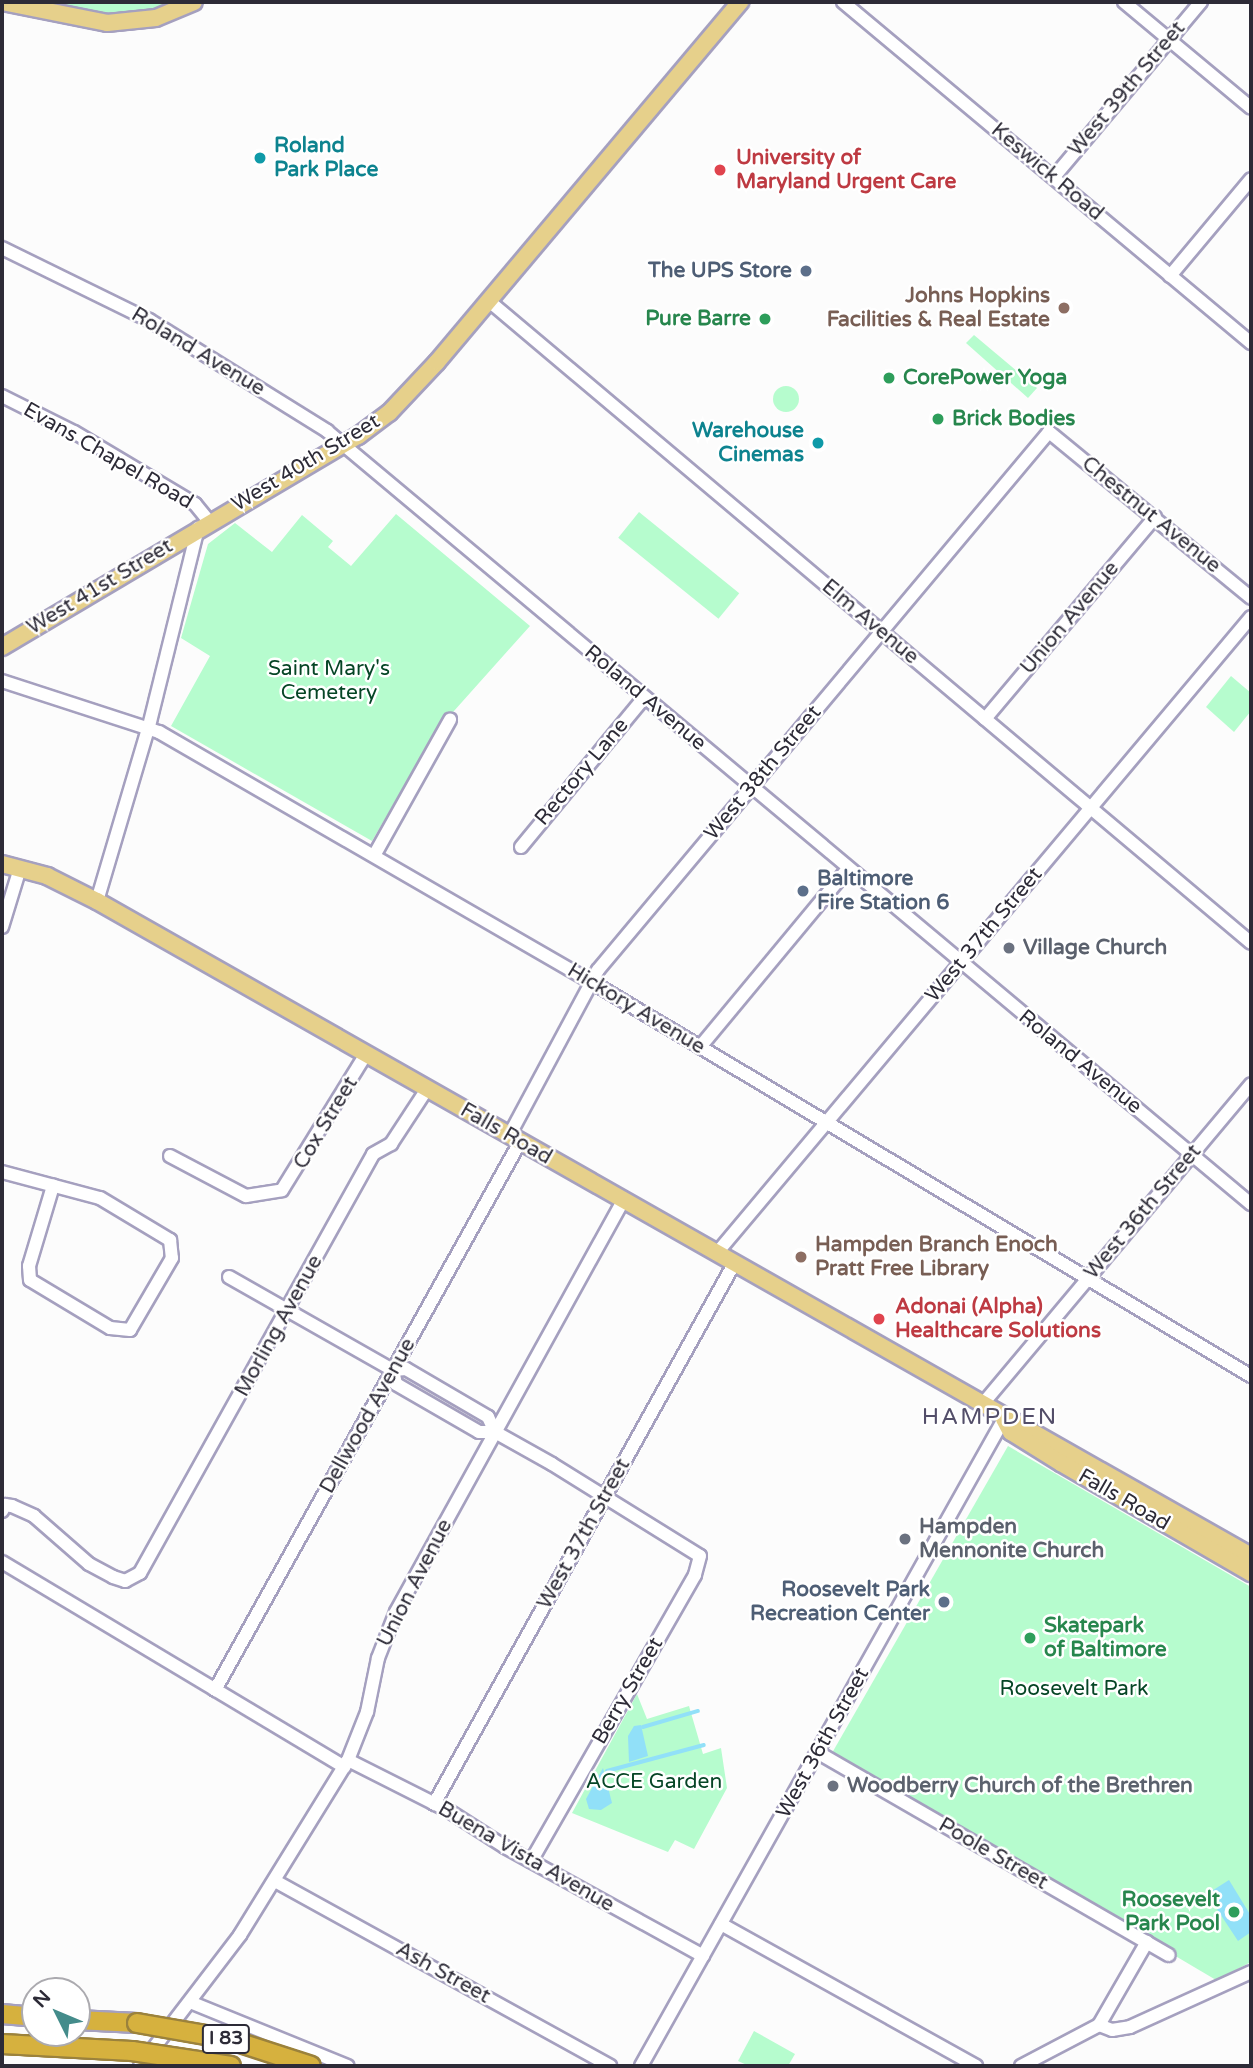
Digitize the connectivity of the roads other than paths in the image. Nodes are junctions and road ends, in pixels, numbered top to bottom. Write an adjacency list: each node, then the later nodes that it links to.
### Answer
1 (2, 2): 2 (main road)
2 (194, 2)
3 (740, 2): 13 (main road, West 40th Street)
4 (844, 2): 9 (street, Keswick Road)
5 (1124, 2): 7 (street)
6 (1200, 2): 7 (street, West 39th Street)
7 (1169, 40): 8 (street); 9 (street, West 39th Street)
8 (1251, 108)
9 (1054, 177): 12 (street, Keswick Road)
10 (1251, 179): 12 (street)
11 (2, 248): 17 (street, Roland Avenue)
12 (1170, 276): 14 (street, Keswick Road)
13 (489, 301): 17 (main road, West 40th Street); 22 (street, Elm Avenue)
14 (1251, 343)
15 (2, 396): 19 (street, Evans Chapel Road)
16 (1049, 432): 18 (street, Chestnut Avenue); 22 (street, West 38th Street)
17 (342, 445): 19 (main road, West 40th Street); 25 (street, Roland Avenue)
18 (1155, 517): 20 (street, Chestnut Avenue); 26 (street, Union Avenue)
19 (204, 525): 23 (main road, West 41st Street); 28 (street)
20 (1251, 598)
21 (1251, 617): 30 (street, West 37th Street)
22 (882, 632): 26 (street, Elm Avenue); 29 (street, West 38th Street)
23 (2, 647)
24 (2, 681): 28 (street, Hickory Avenue)
25 (644, 698): 29 (street, Roland Avenue); 31 (street, Rectory Lane)
26 (985, 719): 30 (street, Elm Avenue)
27 (450, 720): 32 (street)
28 (149, 726): 32 (street, Hickory Avenue); 36 (street)
29 (751, 787): 35 (street, Roland Avenue); 40 (street, West 38th Street)
30 (1091, 808): 38 (street, Elm Avenue); 39 (street, West 37th Street)
31 (521, 847)
32 (374, 855): 40 (street, Hickory Avenue)
33 (2, 864): 34 (main road, Falls Road)
34 (20, 868): 36 (main road, Falls Road); 37 (street)
35 (848, 869): 39 (street, Roland Avenue); 41 (street)
36 (97, 901): 42 (main road, Falls Road)
37 (2, 927)
38 (1251, 943)
39 (961, 962): 45 (street, West 37th Street); 47 (street, Roland Avenue)
40 (593, 982): 41 (street, Hickory Avenue); 46 (street, West 38th Street)
41 (700, 1047): 45 (street, Hickory Avenue)
42 (366, 1054): 44 (main road, Falls Road); 48 (street, Cox Street)
43 (1251, 1084): 47 (street, West 36th Street)
44 (427, 1089): 46 (main road, Falls Road); 57 (street, Morling Avenue)
45 (826, 1122): 53 (street, West 37th Street); 56 (street, Hickory Avenue)
46 (515, 1139): 51 (main road, Falls Road); 58 (street, Dellwood Avenue)
47 (1192, 1154): 52 (street, Roland Avenue); 56 (street, West 36th Street)
48 (170, 1156)
49 (5, 1173): 50 (street)
50 (53, 1186): 50 (street)
51 (623, 1200): 53 (main road, Falls Road); 62 (street, Union Avenue)
52 (1251, 1204)
53 (716, 1254): 54 (main road, Falls Road)
54 (734, 1264): 60 (main road, Falls Road); 63 (street, West 37th Street)
55 (229, 1277): 57 (street)
56 (1086, 1278): 59 (street, Hickory Avenue); 60 (street, West 36th Street)
57 (288, 1309): 58 (street); 64 (street, Morling Avenue)
58 (393, 1370): 62 (street); 68 (street, Dellwood Avenue)
59 (1251, 1376)
60 (981, 1406): 61 (main road, Falls Road)
61 (1004, 1419): 65 (main road, Falls Road); 67 (main road, Falls Road); 69 (street, West 36th Street)
62 (495, 1432): 63 (street); 70 (street, Union Avenue)
63 (604, 1499): 71 (street, West 37th Street); 72 (street, Berry Street)
64 (2, 1511)
65 (1251, 1556)
66 (2, 1562): 68 (street, Buena Vista Avenue)
67 (1251, 1573)
68 (215, 1690): 70 (street, Buena Vista Avenue)
69 (817, 1752): 74 (street, West 36th Street); 75 (street, Poole Street)
70 (346, 1764): 71 (street, Buena Vista Avenue); 73 (street, Union Avenue)
71 (434, 1804): 72 (street, Buena Vista Avenue)
72 (531, 1861): 77 (street, Buena Vista Avenue)
73 (275, 1881): 79 (street, Union Avenue); 89 (street, Ash Street)
74 (721, 1924): 77 (street, West 36th Street); 91 (street)
75 (1147, 1942): 76 (street, Poole Street); 83 (street)
76 (1169, 1955)
77 (703, 1956): 90 (street, West 36th Street)
78 (1251, 1972): 83 (street)
79 (190, 2002): 85 (street, Union Avenue, bridge); 88 (street)
80 (2, 2014): 81 (highway)
81 (21, 2016)
82 (91, 2021): 87 (highway, I 83, bridge)
83 (1099, 2025): 92 (street)
84 (2, 2044): 86 (highway, I 83, bridge)
85 (140, 2066)
86 (231, 2066)
87 (311, 2066)
88 (348, 2066)
89 (610, 2066)
90 (641, 2066)
91 (976, 2066)
92 (1021, 2066)

